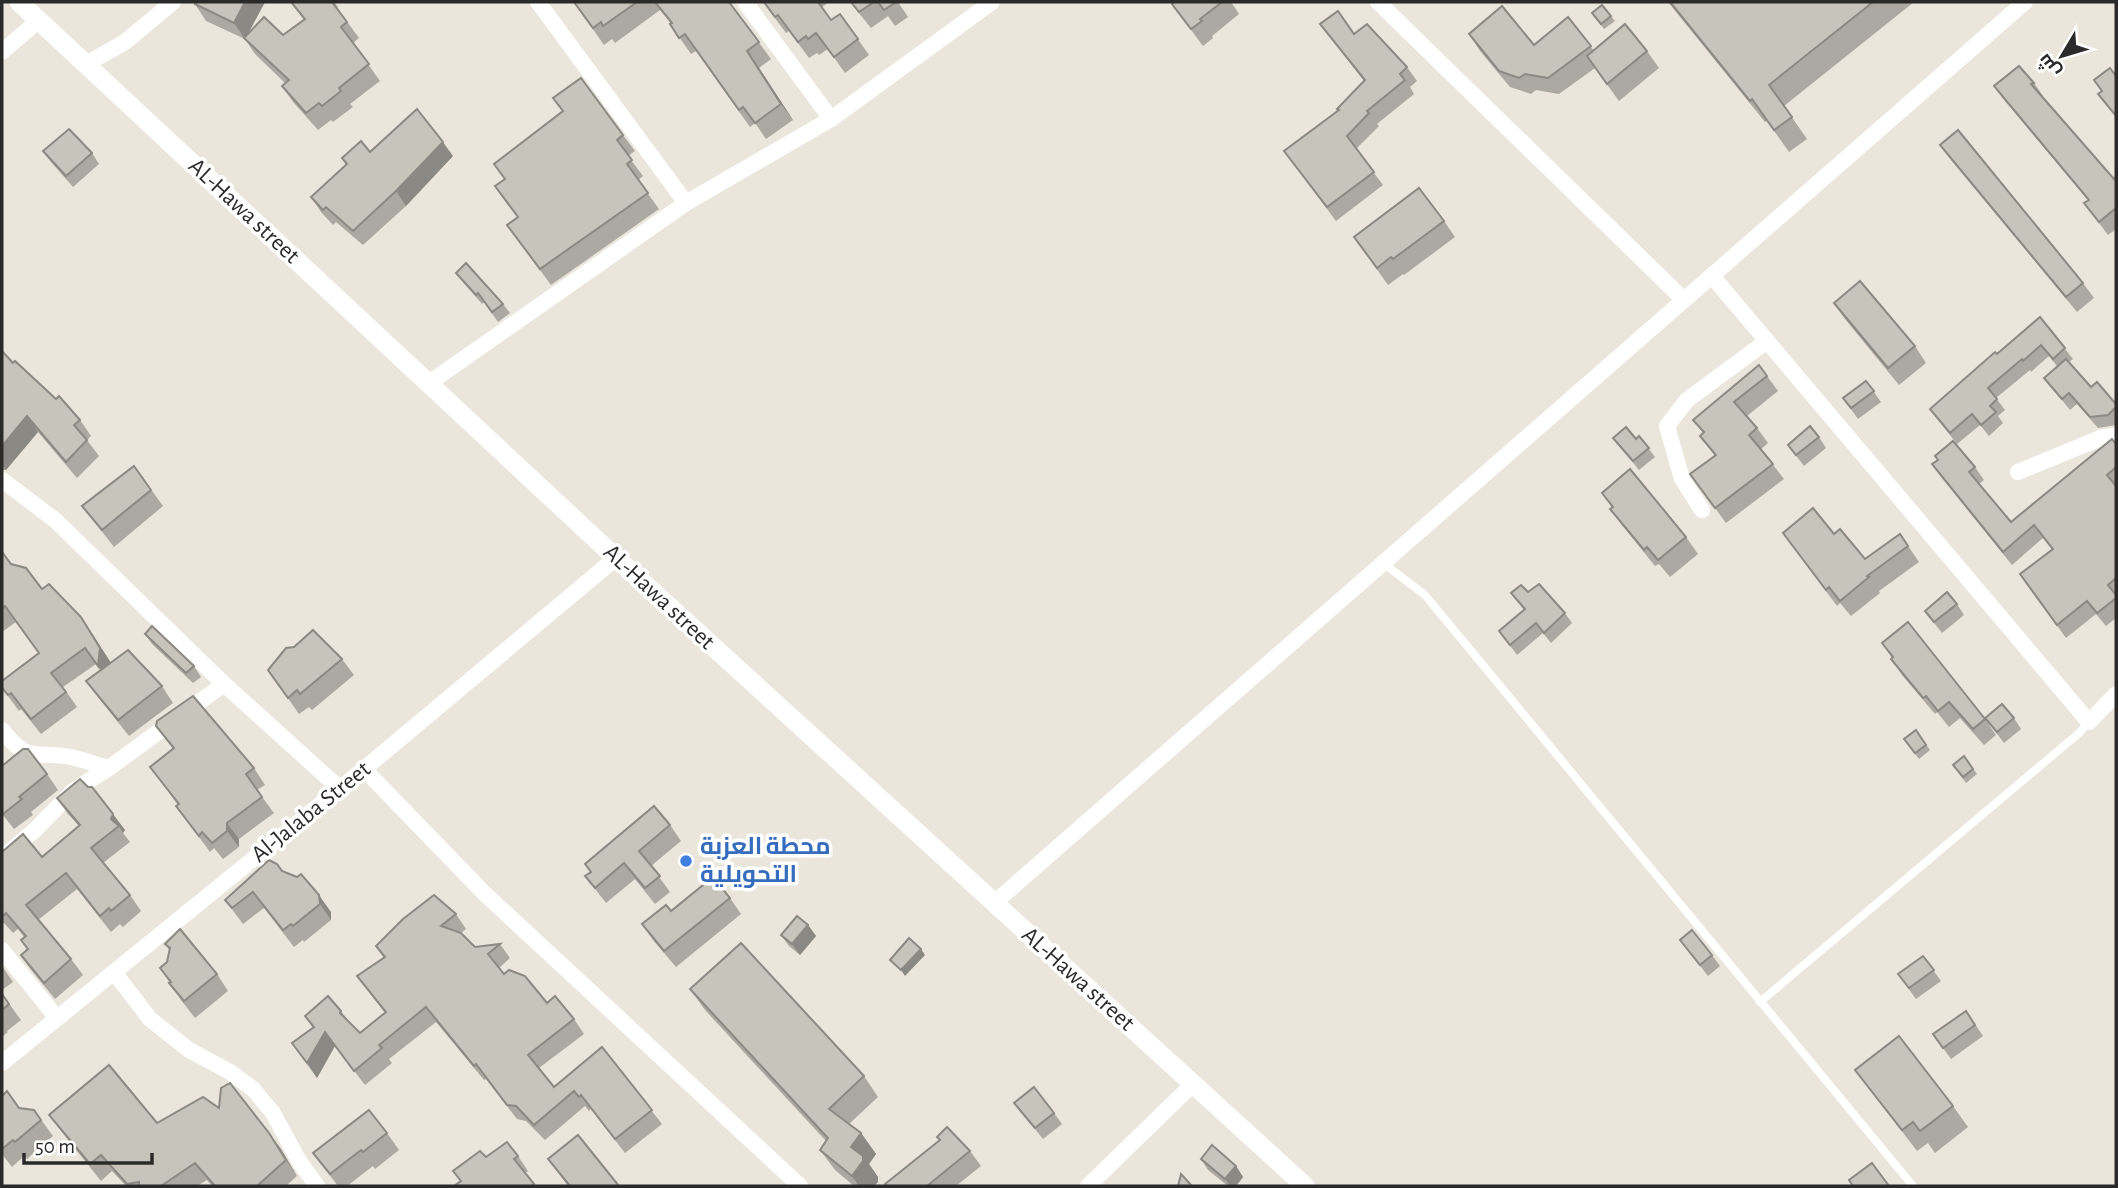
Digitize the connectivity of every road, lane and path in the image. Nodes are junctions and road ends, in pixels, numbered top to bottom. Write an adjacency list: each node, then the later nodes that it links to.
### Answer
1 (19, 2): 8 (street, AL-Hawa street)
2 (173, 2): 10 (street)
3 (538, 2): 12 (street)
4 (746, 2): 11 (street)
5 (1378, 2): 14 (street)
6 (2017, 4): 13 (street)
7 (981, 5): 11 (street)
8 (39, 20): 9 (street); 10 (street, AL-Hawa street)
9 (2, 52)
10 (86, 64): 16 (street, AL-Hawa street)
11 (831, 119): 12 (street)
12 (686, 203): 16 (street)
13 (1712, 276): 14 (street); 15 (street)
14 (1684, 300): 22 (street)
15 (1767, 341): 20 (street); 25 (street)
16 (429, 383): 21 (street, AL-Hawa street)
17 (2116, 436): 18 (street)
18 (2018, 472)
19 (2, 480): 23 (street)
20 (1702, 510)
21 (616, 558): 28 (street, Al-Jalaba Street); 31 (street, AL-Hawa street)
22 (1383, 563): 31 (street); 34 (lane)
23 (224, 684): 27 (street); 29 (street)
24 (2116, 694): 25 (street)
25 (2089, 722): 34 (lane)
26 (5, 738): 27 (street)
27 (109, 768): 30 (street)
28 (364, 769): 29 (street, Al-Jalaba Street); 39 (street)
29 (339, 788): 33 (street, Al-Jalaba Street)
30 (2, 858)
31 (994, 903): 37 (street, AL-Hawa street)
32 (2, 950): 35 (street)
33 (114, 972): 35 (street, Al-Jalaba Street); 38 (street)
34 (1760, 1002): 42 (lane)
35 (57, 1018): 36 (street, Al-Jalaba Street)
36 (2, 1063)
37 (1194, 1083): 40 (street); 41 (street, AL-Hawa street)
38 (317, 1186)
39 (800, 1186)
40 (1088, 1186)
41 (1305, 1186)
42 (1913, 1186)

